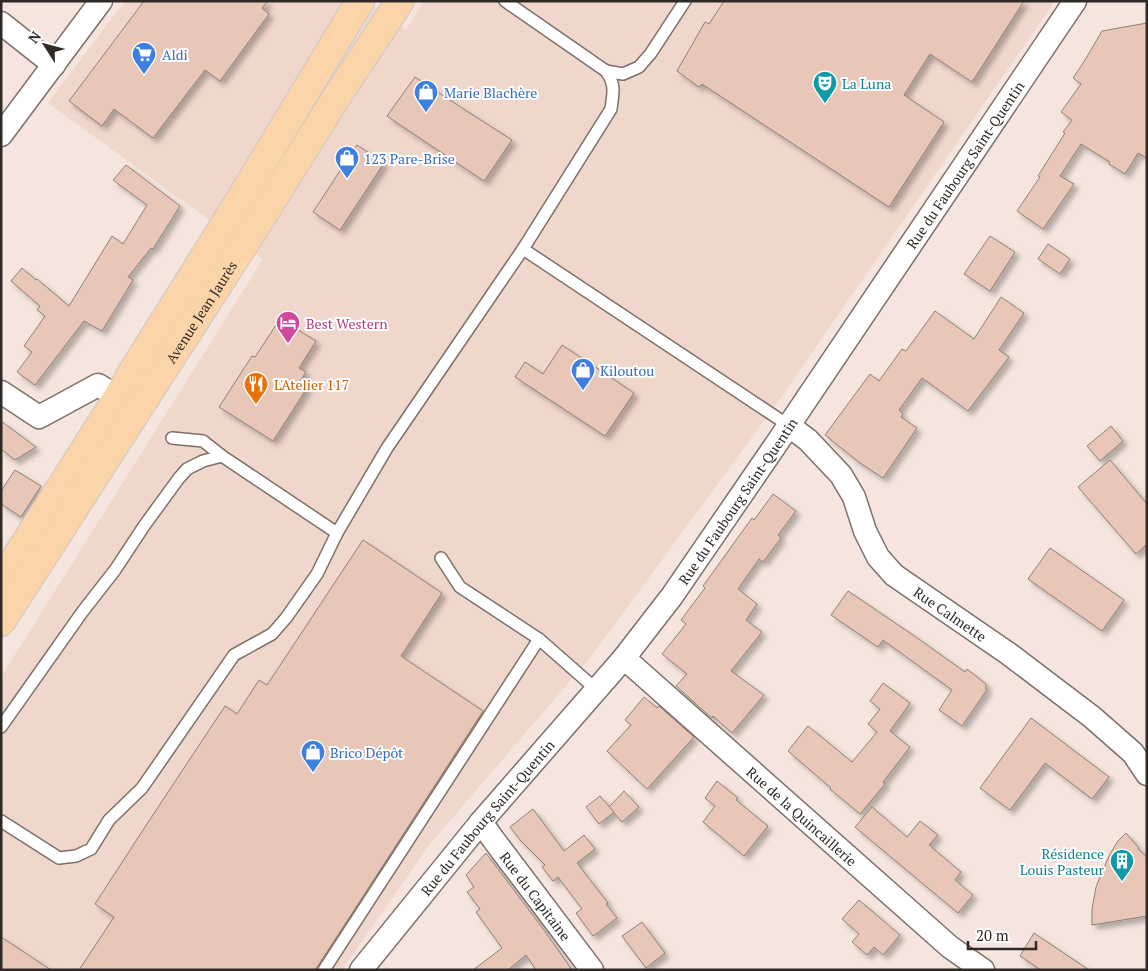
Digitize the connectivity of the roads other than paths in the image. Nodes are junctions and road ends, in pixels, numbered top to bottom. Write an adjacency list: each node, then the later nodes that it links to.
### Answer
1 (101, 1): 8 (street)
2 (360, 1): 13 (main road, Avenue Jean Jaurès)
3 (400, 1): 20 (main road, Avenue Jean Jaurès)
4 (505, 1): 9 (lane)
5 (685, 1): 9 (lane)
6 (1075, 1): 14 (street, Rue du Faubourg Saint-Quentin)
7 (1, 23): 8 (street)
8 (54, 65): 10 (street)
9 (606, 71): 11 (lane)
10 (1, 135)
11 (523, 249): 14 (lane); 17 (lane)
12 (1, 392): 13 (street)
13 (118, 397): 19 (main road, Avenue Jean Jaurès)
14 (788, 425): 22 (street, Rue du Faubourg Saint-Quentin); 25 (street, Rue Calmette)
15 (172, 438): 16 (lane)
16 (222, 456): 17 (lane); 24 (lane)
17 (337, 533): 26 (lane)
18 (442, 558): 21 (lane)
19 (1, 581)
20 (1, 622)
21 (539, 639): 23 (lane); 28 (lane)
22 (624, 658): 23 (street, Rue du Faubourg Saint-Quentin); 31 (street, Rue de la Quincaillerie)
23 (597, 690): 27 (street, Rue du Faubourg Saint-Quentin)
24 (1, 727)
25 (1147, 774)
26 (1, 821)
27 (481, 822): 29 (street, Rue du Faubourg Saint-Quentin); 30 (street, Rue du Capitaine)
28 (324, 970)
29 (361, 970)
30 (592, 970)
31 (983, 970)

